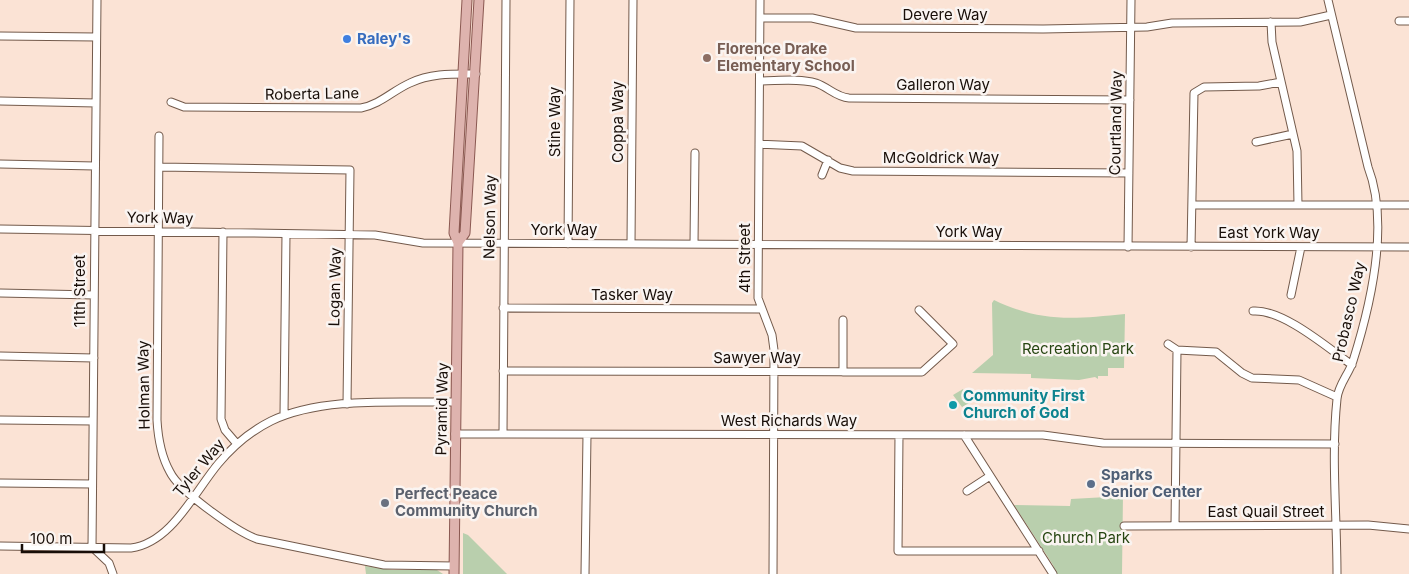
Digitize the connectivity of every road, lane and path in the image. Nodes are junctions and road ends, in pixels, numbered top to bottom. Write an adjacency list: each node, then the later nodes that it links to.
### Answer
1 (96, 0): 17 (street, 11th Street)
2 (467, 0): 18 (main road, Pyramid Way)
3 (479, 0): 19 (main road, Pyramid Way)
4 (506, 0): 48 (street, Nelson Way)
5 (570, 0): 49 (street, Stine Way)
6 (633, 0): 50 (street, Coppa Way)
7 (760, 0): 11 (street, 4th Street)
8 (1131, 0): 15 (street, Courtland Way)
9 (1328, 0): 10 (street, Probasco Way)
10 (1331, 15): 14 (street, Devere Way); 39 (street, Probasco Way)
11 (760, 18): 15 (street, Devere Way); 20 (street, 4th Street)
12 (1398, 21): 13 (street)
13 (1409, 21)
14 (1271, 22): 15 (street, Devere Way); 21 (street)
15 (1130, 27): 22 (street, Courtland Way)
16 (0, 36): 17 (street)
17 (96, 37): 25 (street, 11th Street)
18 (464, 74): 19 (street, Roberta Lane); 24 (street, Roberta Lane); 47 (main road, Pyramid Way)
19 (476, 74): 47 (main road, Pyramid Way)
20 (760, 81): 22 (street, Galleron Way); 29 (street, 4th Street)
21 (1281, 82): 26 (street); 37 (street)
22 (1130, 100): 35 (street, Courtland Way)
23 (0, 101): 25 (street)
24 (172, 102)
25 (96, 103): 33 (street, 11th Street)
26 (1293, 134): 28 (street); 38 (street)
27 (159, 136): 34 (street, Holman Way)
28 (1256, 142)
29 (759, 144): 31 (street, McGoldrick Way); 52 (street, 4th Street)
30 (695, 153): 51 (street)
31 (828, 160): 35 (street, McGoldrick Way); 36 (street)
32 (0, 164): 33 (street)
33 (95, 166): 42 (street, 11th Street)
34 (159, 167): 43 (street, Holman Way); 46 (street, Logan Way)
35 (1129, 173): 53 (street, Courtland Way)
36 (822, 175)
37 (1192, 205): 38 (street); 54 (street)
38 (1298, 205): 39 (street)
39 (1376, 205): 40 (street); 56 (street, Probasco Way)
40 (1409, 205)
41 (0, 229): 42 (street, York Way)
42 (95, 230): 43 (street, York Way); 60 (street, 11th Street)
43 (158, 231): 44 (street, York Way); 93 (street, Holman Way)
44 (223, 232): 45 (street, York Way); 87 (street)
45 (286, 234): 46 (street, York Way); 77 (street)
46 (349, 235): 47 (street, York Way); 76 (street, Logan Way)
47 (458, 244): 48 (street, York Way); 75 (main road, Pyramid Way)
48 (503, 244): 49 (street, York Way); 61 (street, Nelson Way)
49 (568, 244): 50 (street, York Way)
50 (631, 244): 51 (street, York Way)
51 (694, 244): 52 (street, York Way)
52 (759, 244): 53 (street, York Way); 62 (street, 4th Street)
53 (1128, 247): 54 (street, East York Way)
54 (1191, 247): 55 (street, East York Way)
55 (1301, 247): 56 (street, East York Way); 59 (street)
56 (1376, 247): 57 (street, East York Way); 70 (street, Probasco Way)
57 (1409, 247)
58 (0, 293): 60 (street)
59 (1291, 294)
60 (94, 295): 69 (street, 11th Street)
61 (503, 308): 62 (street, Tasker Way); 71 (street, Nelson Way)
62 (761, 309): 72 (street, 4th Street)
63 (920, 310): 73 (street, Sawyer Way)
64 (1253, 311): 70 (street)
65 (843, 320): 73 (street)
66 (1168, 344): 67 (street)
67 (1177, 350): 74 (street); 86 (street)
68 (0, 356): 69 (street)
69 (94, 358): 79 (street, 11th Street)
70 (1352, 365): 74 (street, Probasco Way)
71 (503, 371): 72 (street, Sawyer Way); 81 (street, Nelson Way)
72 (774, 372): 73 (street, Sawyer Way); 83 (street, 4th Street)
73 (843, 372)
74 (1337, 397): 88 (street, Probasco Way)
75 (455, 402): 76 (street, Tyler Way); 80 (main road, Pyramid Way)
76 (347, 404): 77 (street, Tyler Way)
77 (284, 415): 87 (street, Tyler Way)
78 (0, 420): 79 (street)
79 (93, 421): 91 (street, 11th Street)
80 (455, 434): 81 (street, West Richards Way); 101 (main road, Pyramid Way)
81 (503, 434): 82 (street, West Richards Way)
82 (587, 435): 83 (street, West Richards Way); 103 (street)
83 (774, 435): 84 (street, West Richards Way); 104 (street, 4th Street)
84 (898, 435): 85 (street, West Richards Way); 100 (street)
85 (964, 435): 86 (street, West Richards Way); 89 (street)
86 (1176, 443): 88 (street, West Richards Way); 95 (street)
87 (237, 444): 93 (street, Tyler Way)
88 (1335, 444): 96 (street, Probasco Way)
89 (990, 476): 92 (street); 100 (street)
90 (0, 482): 91 (street)
91 (92, 484): 99 (street, 11th Street)
92 (967, 491)
93 (193, 496): 99 (street, Tyler Way); 101 (street, Holman Way)
94 (1124, 526): 95 (street, East Quail Street)
95 (1175, 526): 96 (street, East Quail Street)
96 (1337, 526): 97 (street, East Quail Street); 106 (street, Probasco Way)
97 (1409, 529)
98 (0, 546): 99 (street, Tyler Way)
99 (92, 547): 102 (street)
100 (1039, 551): 105 (street)
101 (454, 570)
102 (113, 574)
103 (584, 574)
104 (773, 574)
105 (1053, 574)
106 (1337, 574)

